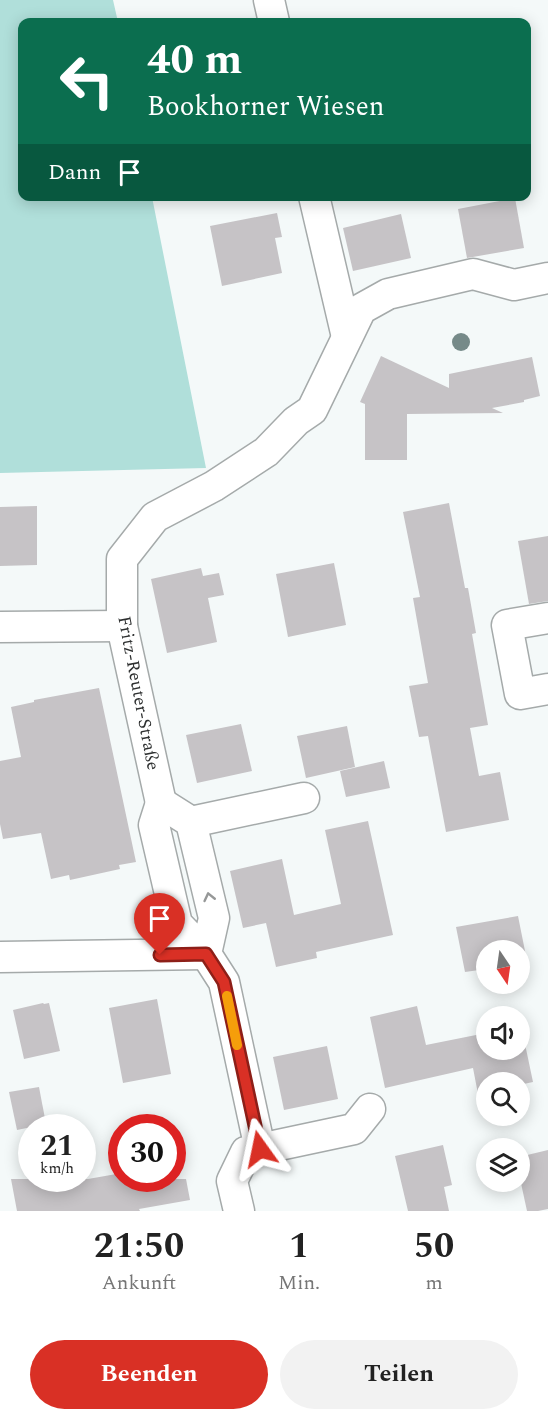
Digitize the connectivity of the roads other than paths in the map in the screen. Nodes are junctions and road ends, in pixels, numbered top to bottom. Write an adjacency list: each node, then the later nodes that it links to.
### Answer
1 (269, 0): 2 (street)
2 (273, 18)
3 (315, 201): 5 (street)
4 (548, 278): 5 (street, Fritz-Reuter-Straße)
5 (346, 337): 7 (street, Fritz-Reuter-Straße)
6 (548, 618): 9 (street)
7 (122, 626): 8 (street); 11 (street, Fritz-Reuter-Straße)
8 (0, 627)
9 (548, 689)
10 (304, 798): 12 (street)
11 (161, 803): 12 (street); 13 (street, Fritz-Reuter-Straße)
12 (191, 822): 13 (street, one-way to 12)
13 (206, 954): 14 (street); 16 (street, Fritz-Reuter-Straße)
14 (0, 957)
15 (370, 1109): 16 (street)
16 (260, 1149): 17 (street)
17 (239, 1211)

